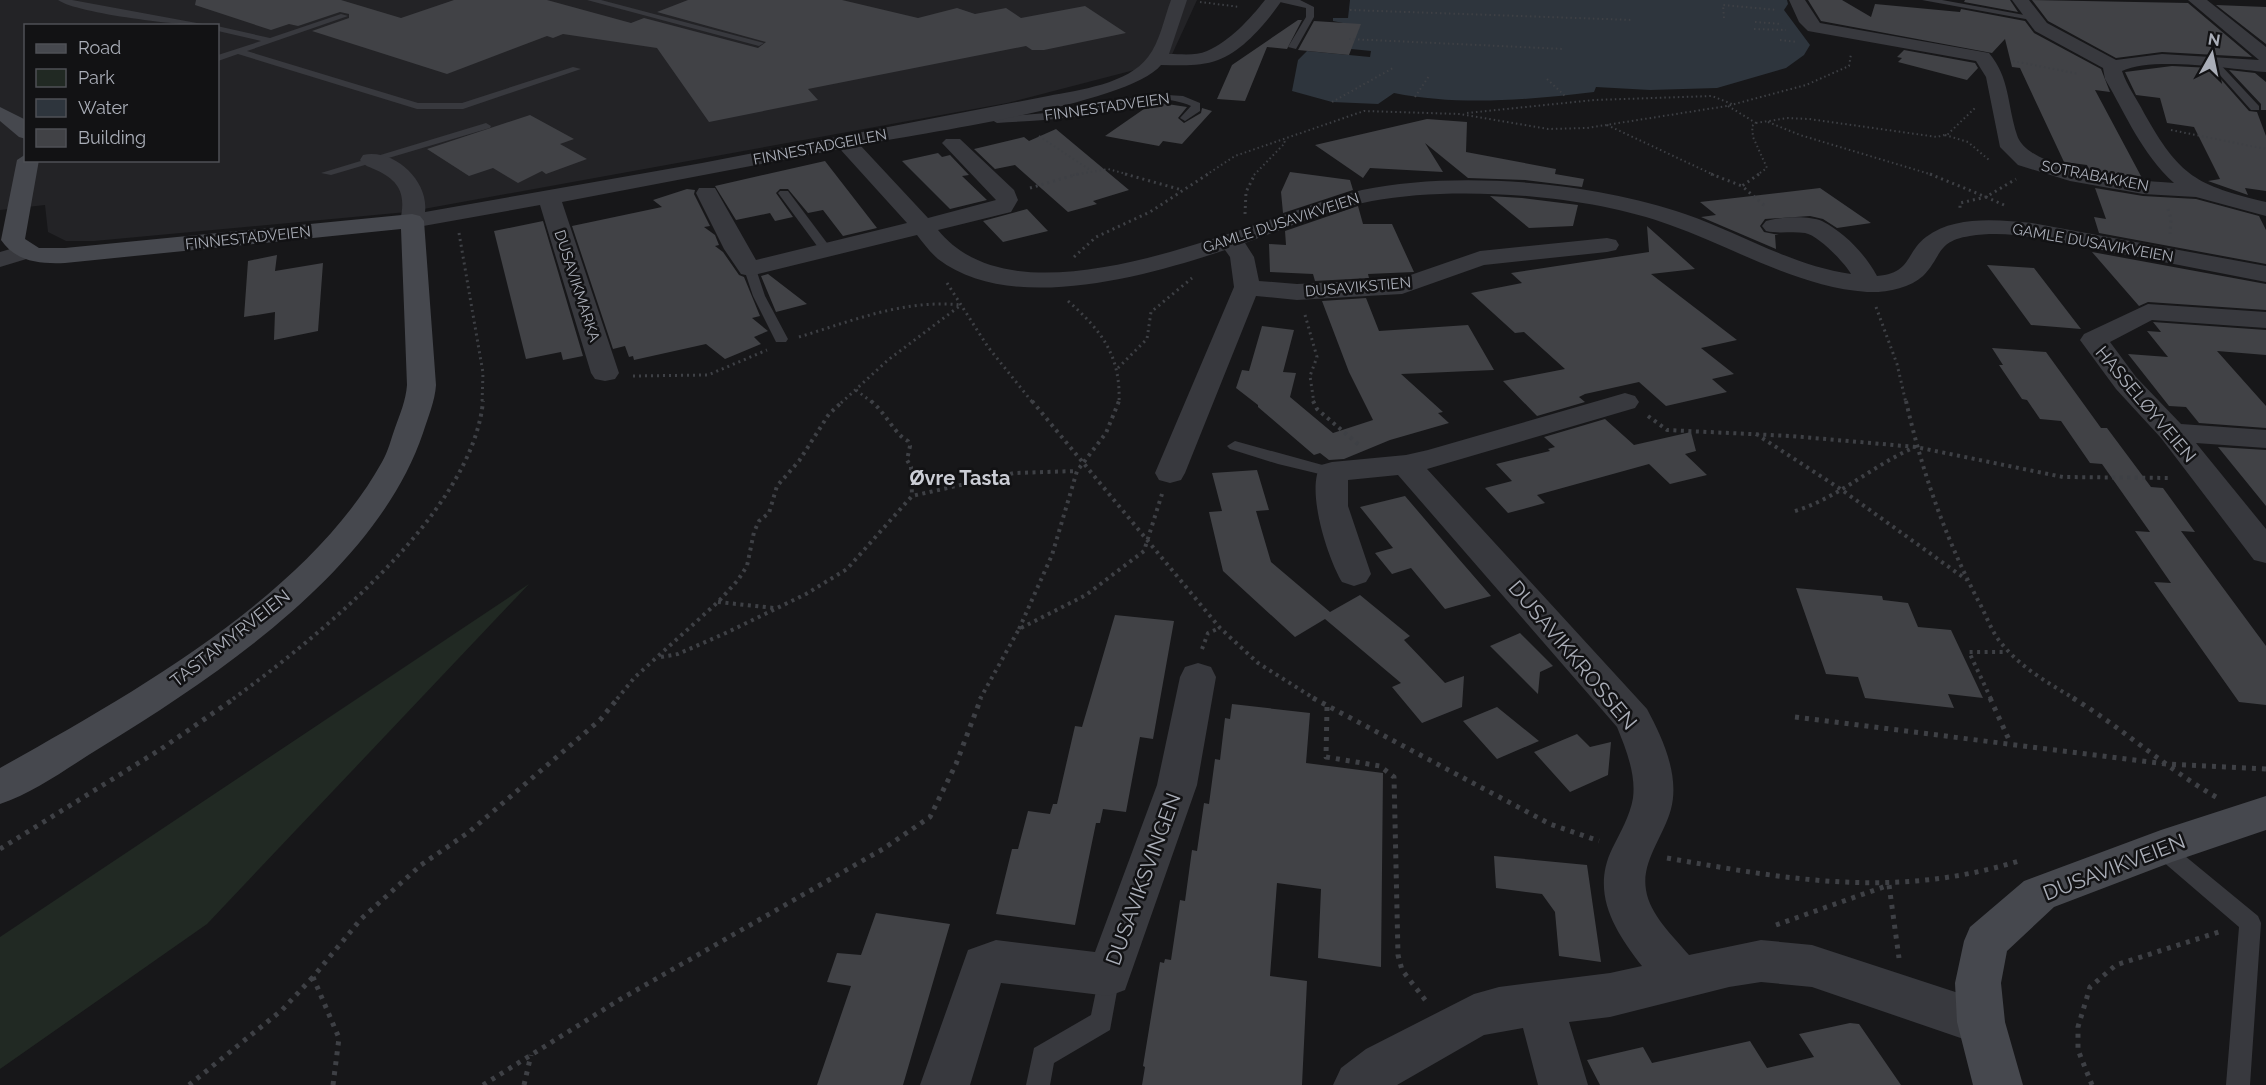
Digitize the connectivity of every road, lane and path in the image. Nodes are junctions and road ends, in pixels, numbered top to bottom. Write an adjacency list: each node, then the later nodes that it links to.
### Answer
1 (62, 0): 10 (lane)
2 (591, 0): 24 (lane)
3 (1926, 0): 13 (lane)
4 (2020, 0): 13 (street)
5 (2196, 0): 28 (street)
6 (1186, 1): 8 (path); 31 (street)
7 (127, 3): 10 (lane)
8 (1271, 4): 25 (lane); 31 (street)
9 (1791, 5): 14 (path); 29 (street)
10 (108, 10): 17 (lane)
11 (1350, 10): 15 (path)
12 (344, 16): 23 (lane)
13 (2031, 17): 36 (street)
14 (1724, 18)
15 (1633, 20)
16 (1755, 22): 18 (path)
17 (196, 24)
18 (1783, 24)
19 (219, 28): 23 (lane)
20 (1754, 29): 21 (path)
21 (1786, 30)
22 (1349, 39): 26 (path)
23 (271, 40): 27 (lane)
24 (759, 44)
25 (1293, 47)
26 (1564, 49)
27 (237, 51): 30 (lane); 35 (lane)
28 (2266, 56)
29 (1982, 57): 36 (path); 41 (street, SOTRABAKKEN)
30 (219, 58)
31 (1156, 59): 56 (street, FINNESTADGEILEN)
32 (2214, 63): 33 (street); 36 (street); 45 (lane)
33 (2266, 66)
34 (1393, 68): 42 (path)
35 (576, 69)
36 (2115, 73): 53 (street)
37 (1428, 76): 40 (path)
38 (1547, 79): 39 (path)
39 (1564, 96)
40 (1415, 97)
41 (2001, 100): 49 (path); 61 (street, SOTRABAKKEN)
42 (1332, 102)
43 (1733, 104): 46 (path)
44 (1727, 106): 50 (path)
45 (2255, 108)
46 (1460, 114)
47 (1185, 118): 48 (lane, FINNESTADVEIEN)
48 (997, 120)
49 (1768, 122): 50 (path); 71 (path)
50 (1756, 123): 64 (path)
51 (1607, 125): 64 (path)
52 (486, 126): 59 (lane)
53 (2141, 126): 58 (path); 67 (street)
54 (1037, 134): 62 (path)
55 (1284, 140): 78 (path)
56 (844, 142): 72 (street, FINNESTADGEILEN); 76 (street, GAMLE DUSAVIKVEIEN)
57 (952, 143): 70 (street)
58 (2266, 149)
59 (370, 160): 63 (lane); 74 (street)
60 (28, 162): 82 (main road)
61 (2040, 166): 65 (street, SOTRABAKKEN); 71 (path)
62 (1091, 170): 66 (path); 70 (path)
63 (327, 173)
64 (1743, 186): 75 (path)
65 (2163, 189): 67 (street, SOTRABAKKEN); 84 (path)
66 (1182, 190)
67 (2200, 190): 73 (street)
68 (784, 193): 83 (lane)
69 (707, 194): 85 (street)
70 (1006, 195): 76 (street)
71 (1986, 197): 77 (path); 79 (path)
72 (549, 198): 74 (street, FINNESTADGEILEN); 95 (street, DUSAVIKMARKA)
73 (2266, 209)
74 (412, 221): 82 (main road, FINNESTADVEIEN); 127 (main road, TASTAMYRVEIEN)
75 (1782, 226): 88 (street)
76 (924, 228): 80 (street, GAMLE DUSAVIKVEIEN); 83 (street)
77 (1970, 229): 79 (street, GAMLE DUSAVIKVEIEN); 88 (street, GAMLE DUSAVIKVEIEN)
78 (1257, 231): 80 (street, GAMLE DUSAVIKVEIEN); 88 (street, GAMLE DUSAVIKVEIEN)
79 (2054, 234): 84 (street, GAMLE DUSAVIKVEIEN)
80 (1231, 240): 89 (street); 94 (path)
81 (1607, 245): 90 (street, DUSAVIKSTIEN)
82 (9, 249)
83 (827, 250): 85 (street)
84 (2171, 256): 86 (street, GAMLE DUSAVIKVEIEN)
85 (750, 269): 93 (lane)
86 (2266, 274)
87 (941, 275): 91 (path)
88 (1869, 284): 102 (path)
89 (1247, 287): 90 (street, DUSAVIKSTIEN); 107 (street)
90 (1297, 292): 104 (path)
91 (961, 305): 93 (path); 96 (path); 103 (path)
92 (2266, 320): 98 (street, HASSELØYVEIEN)
93 (783, 342): 95 (path)
94 (1119, 368)
95 (605, 373)
96 (856, 390): 110 (path); 116 (path)
97 (1625, 402): 99 (path); 104 (street)
98 (2172, 432): 100 (street); 108 (street, HASSELØYVEIEN)
99 (1755, 434): 102 (path); 109 (path)
100 (2266, 439)
101 (1235, 446): 106 (lane)
102 (1916, 447): 108 (path); 109 (path); 115 (path)
103 (1084, 462): 105 (path); 112 (path)
104 (1396, 466): 106 (street); 140 (street, DUSAVIKKROSSEN)
105 (1077, 471): 110 (path); 118 (path)
106 (1332, 472): 114 (street)
107 (1170, 473): 112 (path)
108 (2209, 481): 113 (street, HASSELØYVEIEN)
109 (1842, 490): 111 (path); 115 (path)
110 (912, 496): 117 (path)
111 (1795, 511)
112 (1147, 541): 118 (path); 122 (path)
113 (2266, 552)
114 (1354, 574)
115 (1968, 580): 119 (path)
116 (718, 602): 117 (path); 120 (path)
117 (774, 608): 120 (path)
118 (1018, 629): 144 (path)
119 (2006, 652): 124 (path); 125 (path)
120 (660, 657): 139 (path)
121 (1198, 677): 138 (street, DUSAVIKSVINGEN)
122 (1327, 707): 130 (path); 143 (path)
123 (1795, 717): 124 (path)
124 (2010, 743): 125 (path)
125 (2166, 764): 126 (path); 128 (path)
126 (2266, 769)
127 (0, 788)
128 (2219, 799)
129 (2266, 813): 131 (main road, DUSAVIKVEIEN)
130 (1605, 843)
131 (2161, 848): 135 (lane); 142 (main road, DUSAVIKVEIEN)
132 (1659, 857): 134 (path)
133 (2019, 861): 134 (path)
134 (1889, 885): 136 (path); 137 (path)
135 (2250, 923): 154 (path); 155 (lane)
136 (1766, 929)
137 (1900, 969)
138 (1109, 975): 149 (street, DUSAVIKSVINGEN); 150 (lane)
139 (313, 977): 145 (path); 146 (path)
140 (1680, 979): 141 (street); 142 (street)
141 (1540, 1004): 143 (street); 152 (street)
142 (1981, 1022): 153 (main road, DUSAVIKVEIEN)
143 (1452, 1027): 151 (street)
144 (531, 1055): 147 (path); 148 (path)
145 (189, 1085)
146 (333, 1085)
147 (483, 1085)
148 (524, 1085)
149 (945, 1085)
150 (1038, 1085)
151 (1358, 1085)
152 (1563, 1085)
153 (1998, 1085)
154 (2092, 1085)
155 (2238, 1085)

